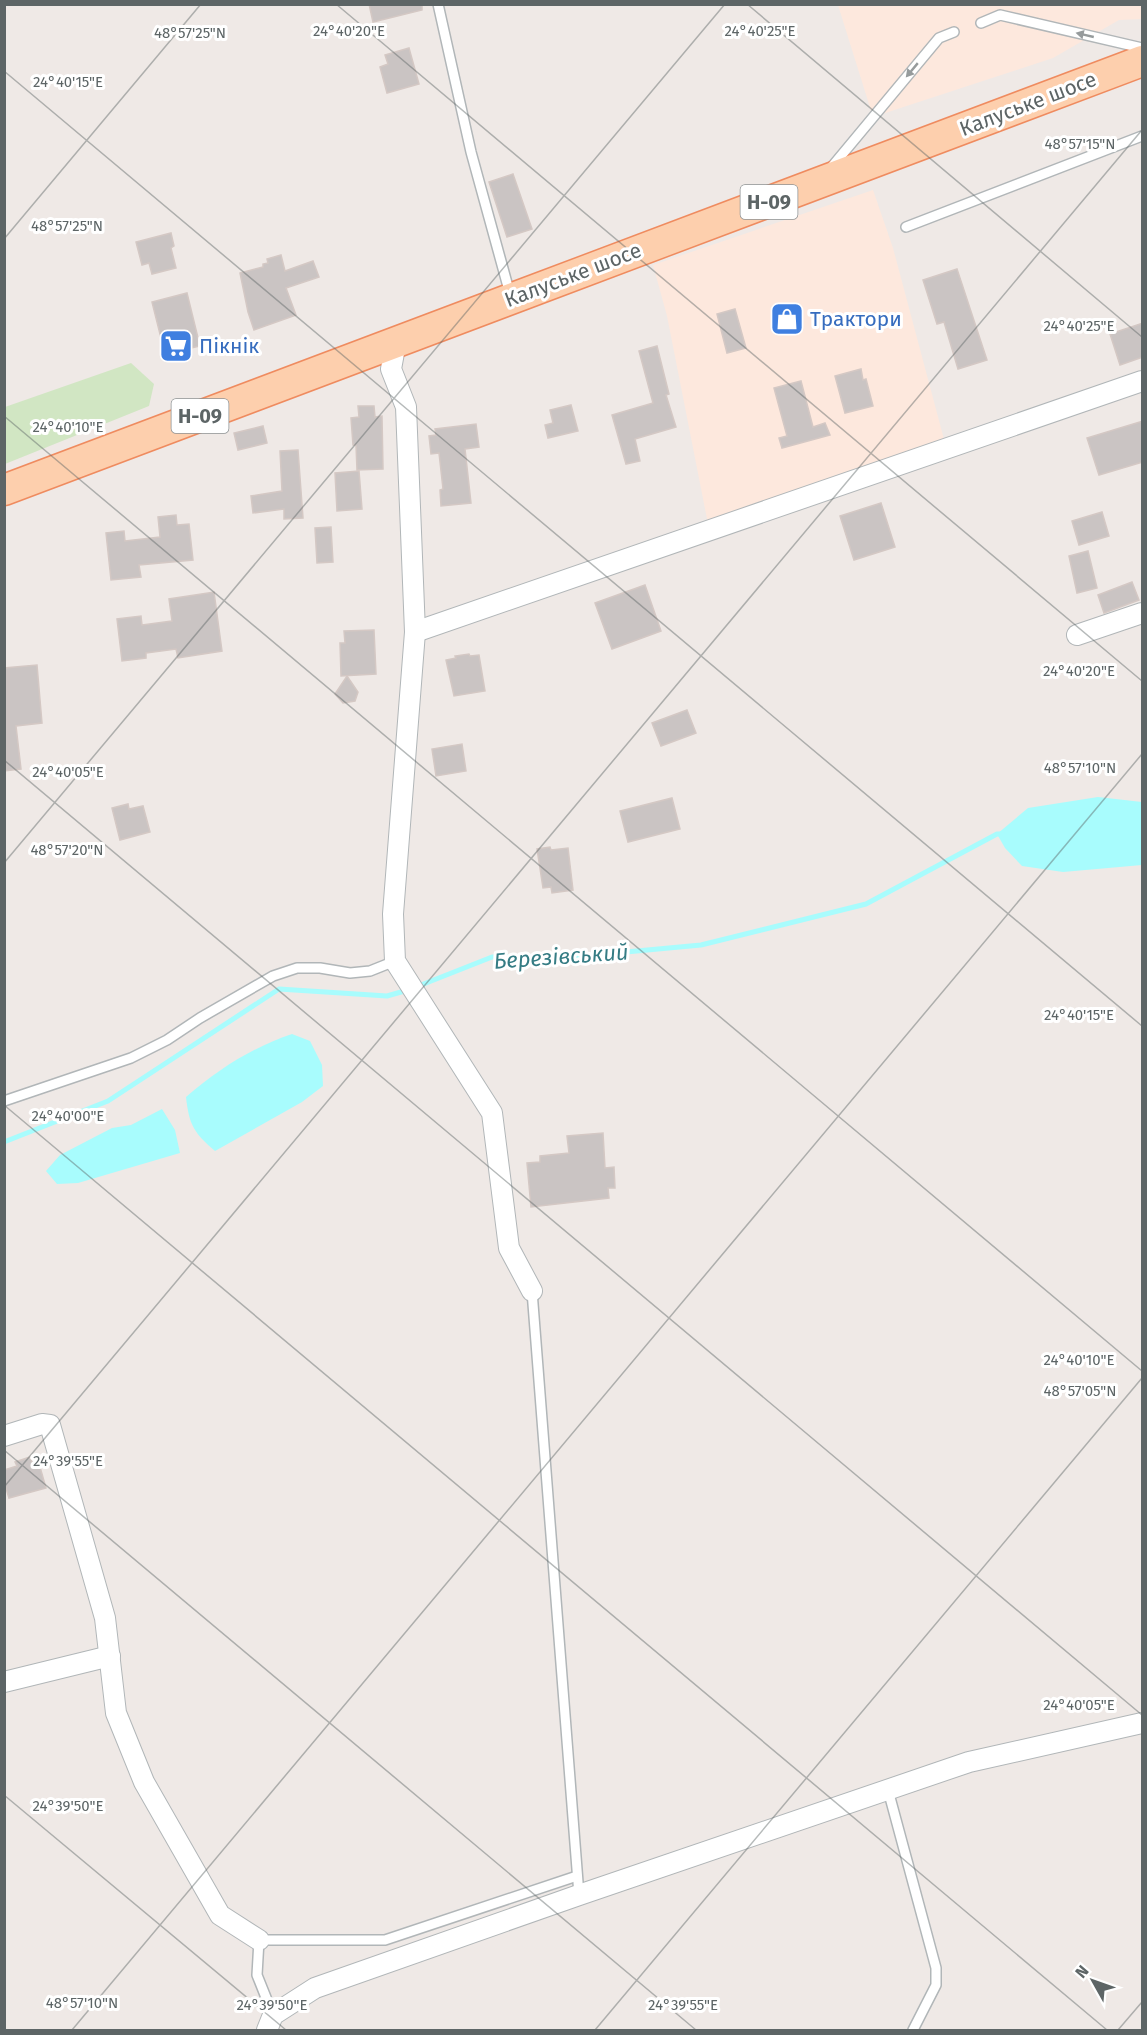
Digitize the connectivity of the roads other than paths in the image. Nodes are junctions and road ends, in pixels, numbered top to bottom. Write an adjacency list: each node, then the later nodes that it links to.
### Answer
1 (438, 4): 9 (lane)
2 (981, 22): 4 (lane, one-way to 2)
3 (954, 32): 7 (lane, one-way to 7)
4 (1143, 48)
5 (1143, 61): 7 (main road, Калуське шосе / Н-09)
6 (1143, 136): 8 (lane)
7 (818, 183): 9 (main road, Калуське шосе / Н-09)
8 (906, 227)
9 (511, 299): 10 (main road, Калуське шосе / Н-09)
10 (396, 342): 12 (main road, Калуське шосе / Н-09); 14 (street)
11 (1143, 381): 14 (street)
12 (4, 490)
13 (1143, 613): 15 (street)
14 (414, 632): 16 (street)
15 (1077, 635)
16 (395, 961): 17 (lane); 18 (street)
17 (4, 1101)
18 (532, 1292): 24 (lane)
19 (4, 1436): 20 (street)
20 (110, 1656): 21 (street); 25 (street)
21 (4, 1682)
22 (1143, 1723): 23 (street)
23 (888, 1790): 24 (street); 27 (lane)
24 (578, 1886): 25 (lane); 26 (street)
25 (259, 1940): 26 (lane)
26 (270, 2023)
27 (913, 2031)

